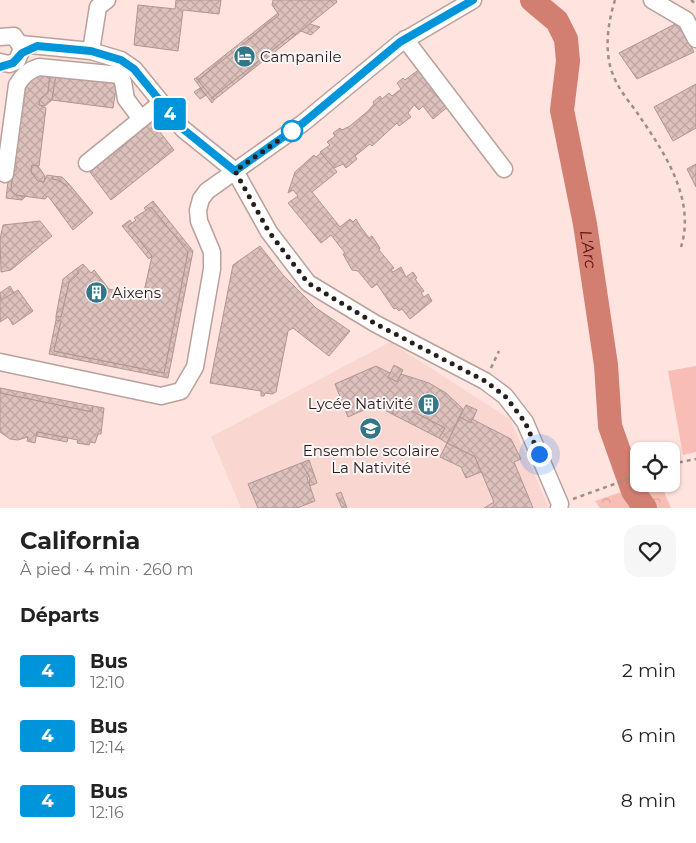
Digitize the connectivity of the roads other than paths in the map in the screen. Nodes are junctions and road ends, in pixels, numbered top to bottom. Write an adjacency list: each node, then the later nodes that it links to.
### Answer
1 (107, 0): 7 (street)
2 (473, 0): 4 (street)
3 (652, 0): 5 (street)
4 (405, 39): 12 (street); 13 (street)
5 (696, 39)
6 (15, 40): 7 (street); 8 (street)
7 (91, 51): 9 (street)
8 (1, 64)
9 (161, 103): 10 (street); 13 (street)
10 (141, 118): 11 (street); 14 (street)
11 (87, 163)
12 (504, 169)
13 (235, 171): 15 (street); 16 (street)
14 (5, 174)
15 (0, 362)
16 (564, 504)

